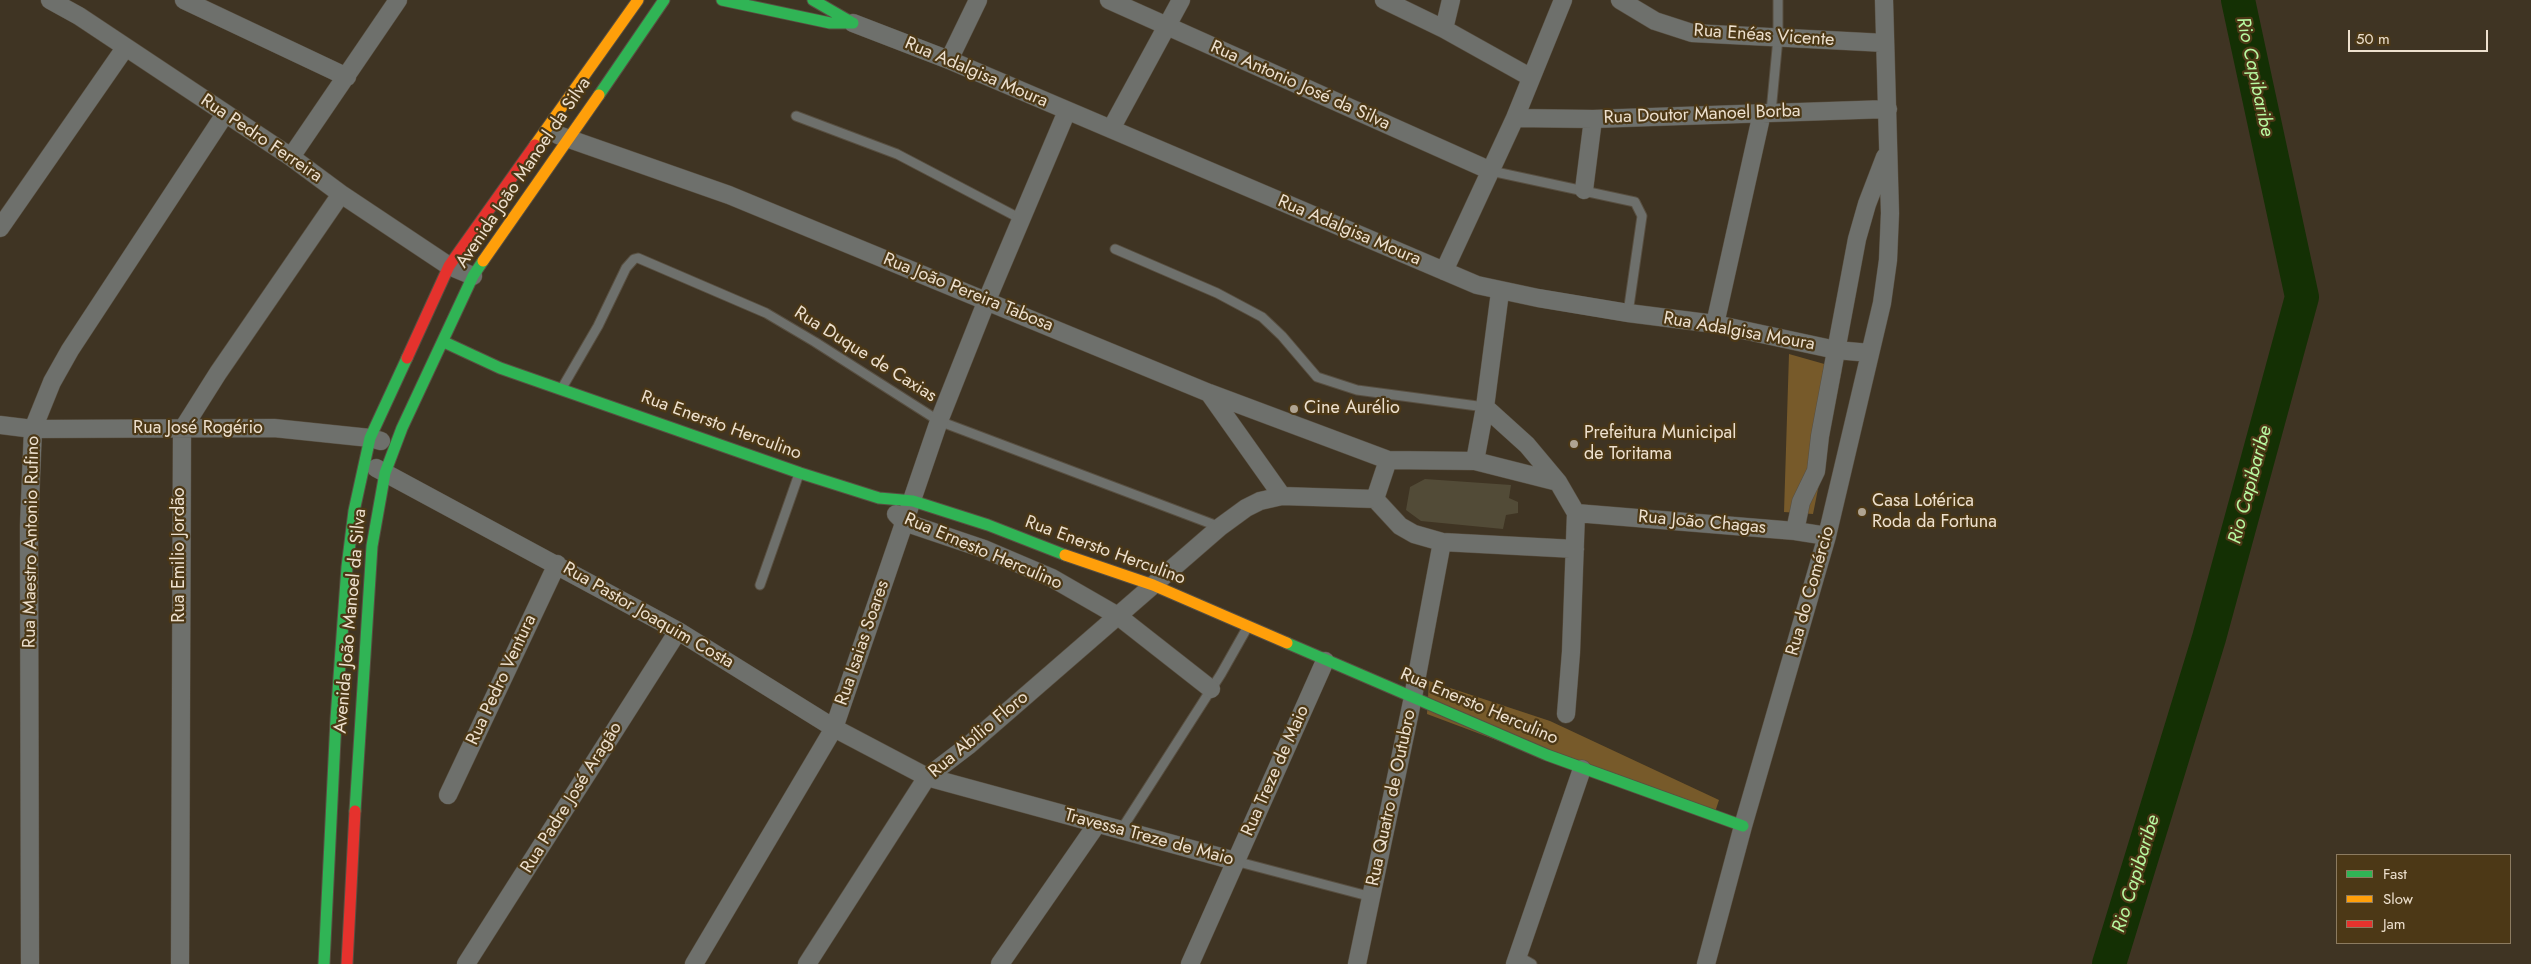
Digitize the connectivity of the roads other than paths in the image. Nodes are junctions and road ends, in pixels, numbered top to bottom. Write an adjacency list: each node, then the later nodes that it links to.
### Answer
1 (50, 0): 22 (street, Rua Pedro Ferreira)
2 (184, 0): 24 (street)
3 (398, 0): 24 (street)
4 (638, 0): 34 (street, Avenida João Manoel da Silva)
5 (664, 0): 35 (street, Avenida João Manoel da Silva)
6 (722, 0): 17 (street)
7 (813, 0): 17 (street)
8 (978, 0): 23 (street)
9 (1109, 0): 18 (street, Rua Antonio José da Silva)
10 (1181, 0): 18 (street)
11 (1384, 0): 19 (street)
12 (1451, 0): 19 (street)
13 (1563, 0): 25 (street)
14 (1620, 0): 20 (street, Rua Enéas Vicente)
15 (1778, 0): 20 (lane)
16 (1884, 0): 21 (street, Rua do Comércio)
17 (854, 23): 23 (street, Rua Adalgisa Moura)
18 (1167, 26): 33 (street); 38 (street, Rua Antonio José da Silva)
19 (1444, 29): 25 (street)
20 (1778, 38): 21 (street, Rua Enéas Vicente); 28 (lane)
21 (1885, 43): 26 (street, Rua do Comércio)
22 (125, 48): 29 (street, Rua Pedro Ferreira); 42 (street)
23 (950, 60): 27 (street, Rua Adalgisa Moura)
24 (347, 77): 37 (street)
25 (1530, 77): 31 (street)
26 (1888, 110): 28 (street, Rua Doutor Manoel Borba); 36 (street, Rua do Comércio)
27 (1067, 111): 33 (street, Rua Adalgisa Moura); 41 (street, Rua Isaias Soares)
28 (1767, 112): 32 (street, Rua Doutor Manoel Borba); 50 (street)
29 (225, 114): 37 (street, Rua Pedro Ferreira); 59 (street, Rua Maestro Antonio Rufino)
30 (796, 116): 41 (lane)
31 (1515, 118): 32 (street, Rua Doutor Manoel Borba); 38 (street)
32 (1593, 119): 39 (street)
33 (1110, 129): 45 (street, Rua Adalgisa Moura)
34 (546, 131): 35 (street, Rua João Pereira Tabosa); 44 (street, Avenida João Manoel da Silva)
35 (568, 138): 46 (street, Avenida João Manoel da Silva); 48 (street, Rua João Pereira Tabosa)
36 (1889, 147): 52 (street, Rua do Comércio); 53 (street, Rua do Comércio)
37 (291, 157): 40 (street, Rua Pedro Ferreira)
38 (1491, 171): 39 (lane); 45 (street)
39 (1584, 190): 49 (lane)
40 (341, 194): 44 (street, Rua Pedro Ferreira); 60 (street)
41 (1022, 218): 48 (street, Rua Isaias Soares)
42 (0, 228)
43 (1115, 249): 56 (lane)
44 (449, 266): 46 (street, Rua Pedro Ferreira); 61 (street, Avenida João Manoel da Silva)
45 (1444, 271): 47 (street, Rua Adalgisa Moura)
46 (473, 276): 51 (street, Avenida João Manoel da Silva)
47 (1500, 292): 49 (street, Rua Adalgisa Moura); 56 (street)
48 (987, 300): 55 (street, Rua João Pereira Tabosa); 57 (street, Rua Isaias Soares)
49 (1628, 313): 50 (street, Rua Adalgisa Moura)
50 (1715, 324): 52 (street, Rua Adalgisa Moura)
51 (444, 342): 54 (street, Rua Enersto Herculino); 62 (street, Avenida João Manoel da Silva)
52 (1836, 350): 53 (street, Rua Adalgisa Moura); 76 (street, Rua do Comércio)
53 (1870, 353): 77 (street, Rua do Comércio)
54 (561, 388): 57 (lane, Rua Duque de Caxias); 67 (street, Rua Enersto Herculino)
55 (1209, 393): 63 (street, Rua João Pereira Tabosa); 69 (street)
56 (1485, 407): 64 (street); 68 (street)
57 (939, 421): 72 (street, Rua Isaias Soares); 75 (lane, Rua Duque de Caxias)
58 (0, 424): 59 (street, Rua José Rogério)
59 (32, 429): 60 (street, Rua José Rogério); 100 (street, Rua Maestro Antonio Rufino)
60 (182, 430): 61 (street, Rua José Rogério); 101 (street, Rua Emilio Jordão)
61 (370, 438): 62 (street, Rua José Rogério); 65 (street, Avenida João Manoel da Silva)
62 (394, 446): 66 (street, Avenida João Manoel da Silva)
63 (1388, 460): 64 (street); 71 (street)
64 (1475, 461): 68 (street)
65 (364, 462): 66 (street, Rua Pastor Joaquim Costa); 102 (street, Avenida João Manoel da Silva)
66 (385, 473): 80 (street, Rua Pastor Joaquim Costa); 103 (street, Avenida João Manoel da Silva)
67 (800, 473): 70 (street, Rua Enersto Herculino); 81 (lane)
68 (1558, 482): 73 (street)
69 (1282, 496): 71 (street, Rua Abílio Floro); 75 (street, Rua Abílio Floro)
70 (879, 498): 72 (street, Rua Enersto Herculino); 74 (street, Rua Ernesto Herculino)
71 (1375, 499): 78 (street)
72 (913, 500): 74 (street, Rua Isaias Soares); 82 (street, Rua Enersto Herculino)
73 (1576, 512): 76 (street, Rua João Chagas); 79 (street)
74 (904, 522): 83 (street, Rua Ernesto Herculino); 90 (street, Rua Isaias Soares)
75 (1220, 527): 82 (street, Rua Abílio Floro)
76 (1795, 531): 77 (street, Rua João Chagas)
77 (1827, 536): 95 (street, Rua do Comércio)
78 (1442, 542): 79 (street); 88 (street, Rua Quatro de Outubro)
79 (1575, 549): 89 (street)
80 (557, 564): 85 (street, Rua Pastor Joaquim Costa); 93 (street, Rua Pedro Ventura)
81 (760, 585)
82 (1153, 585): 83 (street, Rua Abílio Floro); 84 (street, Rua Enersto Herculino)
83 (1118, 616): 87 (street, Rua Ernesto Herculino); 92 (street, Rua Abílio Floro)
84 (1247, 627): 86 (street, Rua Enersto Herculino); 87 (lane)
85 (678, 631): 90 (street, Rua Pastor Joaquim Costa); 104 (street, Rua Padre José Aragão)
86 (1325, 661): 88 (street, Rua Enersto Herculino); 97 (street, Rua Treze de Maio)
87 (1211, 689): 96 (lane)
88 (1413, 697): 91 (street, Rua Enersto Herculino); 98 (street, Rua Quatro de Outubro)
89 (1566, 714)
90 (834, 728): 92 (street, Rua Pastor Joaquim Costa); 105 (street, Rua Isaias Soares)
91 (1582, 769): 95 (street, Rua Enersto Herculino); 99 (street)
92 (927, 777): 94 (street, Travessa Treze de Maio); 106 (street, Rua Abílio Floro)
93 (448, 795)
94 (1097, 824): 96 (street, Travessa Treze de Maio); 107 (street)
95 (1743, 826): 110 (street, Rua do Comércio)
96 (1121, 830): 97 (street, Travessa Treze de Maio)
97 (1235, 861): 98 (lane, Travessa Treze de Maio); 108 (street, Rua Treze de Maio)
98 (1372, 897): 109 (street, Rua Quatro de Outubro)
99 (1522, 961)
100 (30, 964)
101 (180, 964)
102 (324, 964)
103 (347, 964)
104 (466, 964)
105 (694, 964)
106 (807, 964)
107 (1000, 964)
108 (1190, 964)
109 (1357, 964)
110 (1706, 964)

